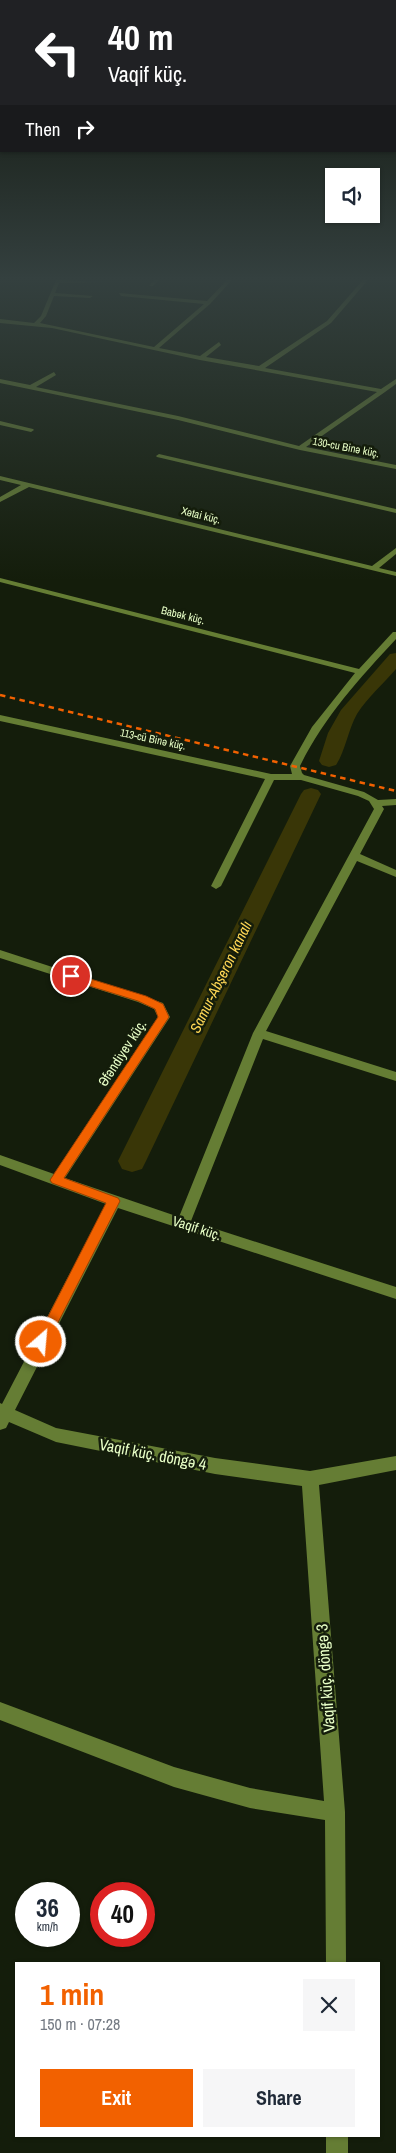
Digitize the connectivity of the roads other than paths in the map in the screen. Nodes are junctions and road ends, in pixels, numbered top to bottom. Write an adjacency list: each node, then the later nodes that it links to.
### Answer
1 (43, 380): 5 (street)
2 (324, 380): 6 (street)
3 (0, 381): 5 (street, 130-cu Binə küç.)
4 (396, 381): 6 (street)
5 (31, 387): 9 (street, 130-cu Binə küç.)
6 (383, 391): 9 (street)
7 (0, 423): 8 (street)
8 (31, 430)
9 (300, 448): 11 (street, 130-cu Binə küç.)
10 (159, 456): 15 (street)
11 (396, 467)
12 (0, 478): 13 (street, Xətai küç.)
13 (27, 485): 14 (street); 17 (street, Xətai küç.)
14 (0, 500)
15 (396, 511)
16 (396, 550): 17 (street)
17 (374, 568): 18 (street, Xətai küç.)
18 (396, 574)
19 (0, 580): 21 (street, Babək küç.)
20 (396, 634): 21 (street)
21 (361, 672): 24 (street)
22 (0, 718): 23 (street, 113-cü Binə küç.)
23 (271, 776): 24 (street, 113-cü Binə küç.); 29 (street)
24 (302, 777): 26 (street, 113-cü Binə küç.)
25 (396, 802): 26 (street)
26 (376, 803): 27 (street)
27 (355, 856): 28 (street); 31 (street)
28 (396, 874)
29 (216, 886)
30 (0, 954): 34 (street, Əfəndiyev küç.)
31 (259, 1033): 32 (street); 36 (street)
32 (396, 1077)
33 (0, 1160): 34 (street, Vaqif küç.)
34 (57, 1180): 35 (street, Vaqif küç.)
35 (114, 1201): 36 (street, Vaqif küç.); 38 (street)
36 (184, 1224): 37 (street, Vaqif küç.)
37 (396, 1293)
38 (2, 1415): 40 (street, Vaqif küç. döngə 4)
39 (396, 1463): 40 (street)
40 (310, 1479): 42 (street, Vaqif küç. döngə 3)
41 (0, 1711): 42 (street)
42 (335, 1812): 43 (street, Vaqif küç. döngə 3)
43 (336, 1962)
44 (337, 2137): 45 (street)
45 (338, 2153)

